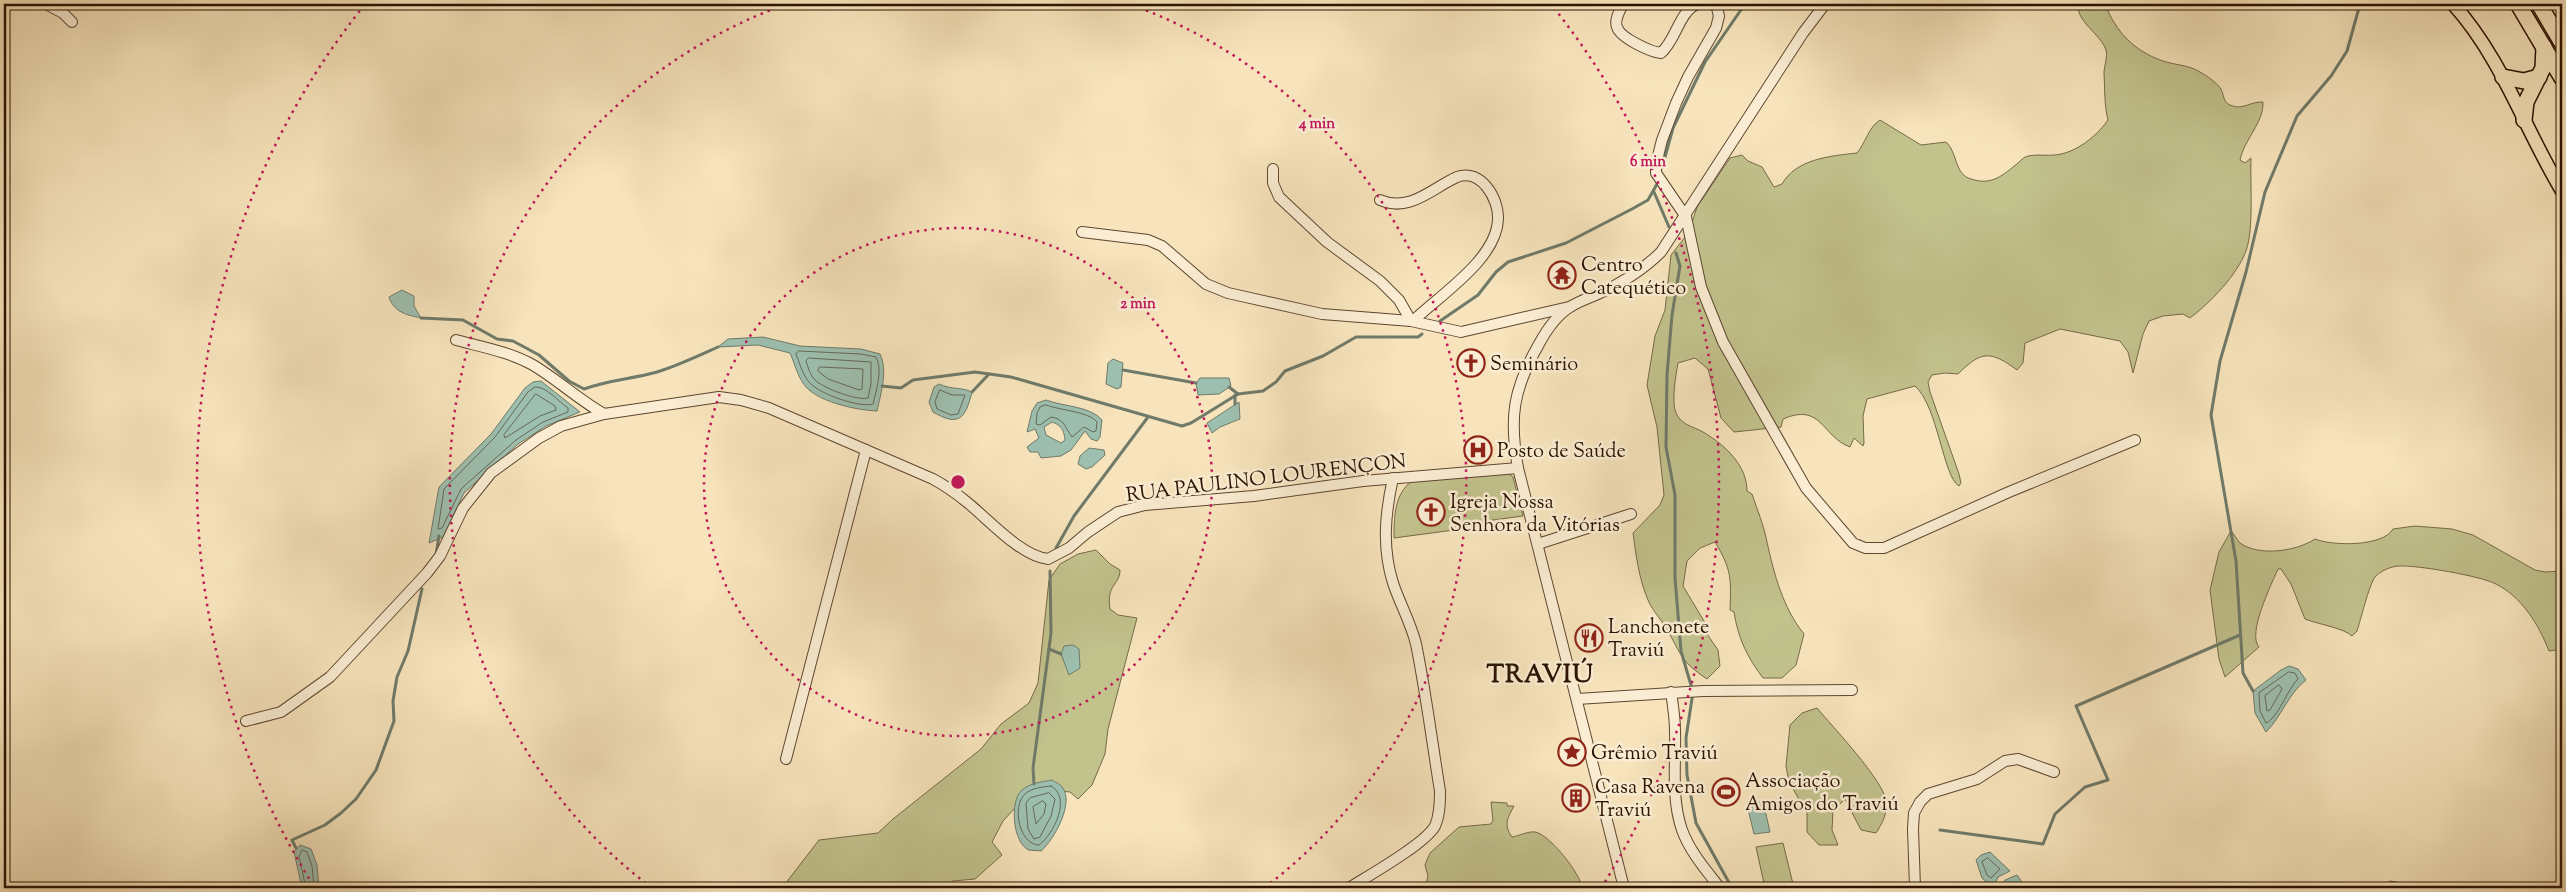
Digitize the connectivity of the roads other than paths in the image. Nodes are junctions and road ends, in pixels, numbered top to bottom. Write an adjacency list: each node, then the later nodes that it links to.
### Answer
1 (46, 4): 9 (street)
2 (1623, 4): 3 (street)
3 (1697, 4)
4 (1716, 4): 19 (street)
5 (1825, 4): 19 (street)
6 (2453, 4): 12 (main road)
7 (2518, 4): 11 (highway)
8 (2539, 4): 10 (highway)
9 (72, 22)
10 (2562, 42)
11 (2544, 47): 13 (highway); 14 (highway)
12 (2503, 77): 13 (highway); 15 (main road)
13 (2539, 77): 15 (highway)
14 (2562, 78)
15 (2524, 120): 17 (main road)
16 (1273, 169): 22 (street)
17 (2562, 191)
18 (1380, 200): 22 (street)
19 (1686, 217): 21 (street); 25 (street)
20 (1082, 232): 22 (street)
21 (1570, 307): 22 (street); 27 (street)
22 (1412, 321)
23 (456, 340): 24 (street)
24 (604, 414): 26 (street, RUA PAULINO LOURENÇON); 34 (street, RUA PAULINO LOURENÇON)
25 (2135, 440)
26 (866, 450): 28 (street, RUA PAULINO LOURENÇON); 35 (street)
27 (1518, 468): 28 (street, RUA PAULINO LOURENÇON); 30 (street)
28 (1393, 478): 37 (street)
29 (1632, 514): 30 (street)
30 (1538, 544): 33 (street)
31 (1852, 690): 32 (street)
32 (1671, 692): 33 (street); 39 (street)
33 (1576, 700): 38 (street)
34 (246, 721)
35 (786, 759)
36 (2054, 772): 40 (street)
37 (1349, 888)
38 (1624, 888)
39 (1720, 888)
40 (1915, 888)

